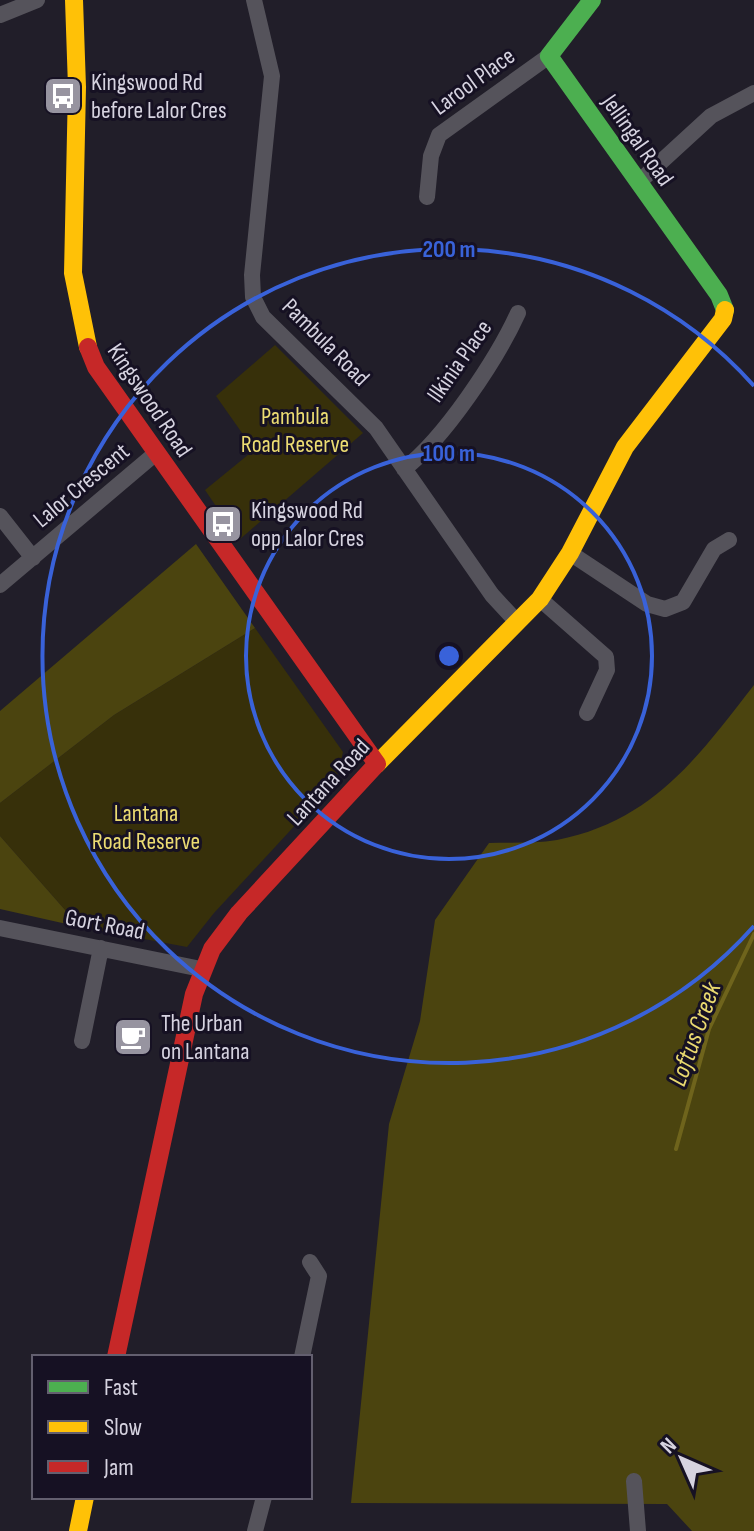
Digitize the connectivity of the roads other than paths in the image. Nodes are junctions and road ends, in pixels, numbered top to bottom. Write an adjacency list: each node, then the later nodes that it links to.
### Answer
1 (37, 0): 5 (street)
2 (74, 0): 12 (street, Kingswood Road)
3 (592, 0): 6 (street)
4 (258, 1): 13 (street, Pambula Road)
5 (0, 15)
6 (549, 56): 8 (street, Jellingal Road); 9 (street, Larool Place)
7 (754, 93): 8 (street)
8 (639, 182): 10 (street, Jellingal Road)
9 (427, 197)
10 (725, 311): 16 (street, Lantana Road)
11 (518, 313): 13 (street, Ilkinia Place)
12 (156, 453): 17 (street, Lalor Crescent); 22 (street, Kingswood Road)
13 (404, 469): 20 (street, Pambula Road)
14 (0, 516): 17 (street)
15 (729, 540): 16 (street)
16 (570, 553): 19 (street, Lantana Road)
17 (33, 558): 18 (street, Lalor Crescent)
18 (0, 585)
19 (540, 599): 20 (street, Lantana Road); 21 (street)
20 (517, 622): 22 (street, Lantana Road)
21 (587, 713)
22 (377, 764): 25 (street, Lantana Road)
23 (0, 928): 24 (street, Gort Road)
24 (101, 948): 25 (street, Gort Road); 26 (street)
25 (201, 969): 28 (street, Lantana Road)
26 (82, 1041)
27 (310, 1262): 29 (street)
28 (116, 1355)
29 (302, 1355)
30 (634, 1481): 35 (street)
31 (85, 1499): 33 (street)
32 (263, 1499): 34 (street)
33 (78, 1531)
34 (255, 1531)
35 (638, 1531)

